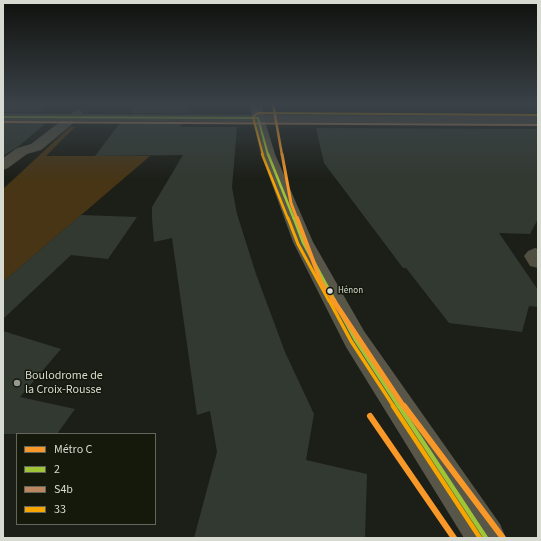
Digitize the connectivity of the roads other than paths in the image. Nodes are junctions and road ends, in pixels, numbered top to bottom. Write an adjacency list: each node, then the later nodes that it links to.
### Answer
1 (58, 129): 3 (street)
2 (262, 129): 4 (main road)
3 (3, 165)
4 (486, 538)

